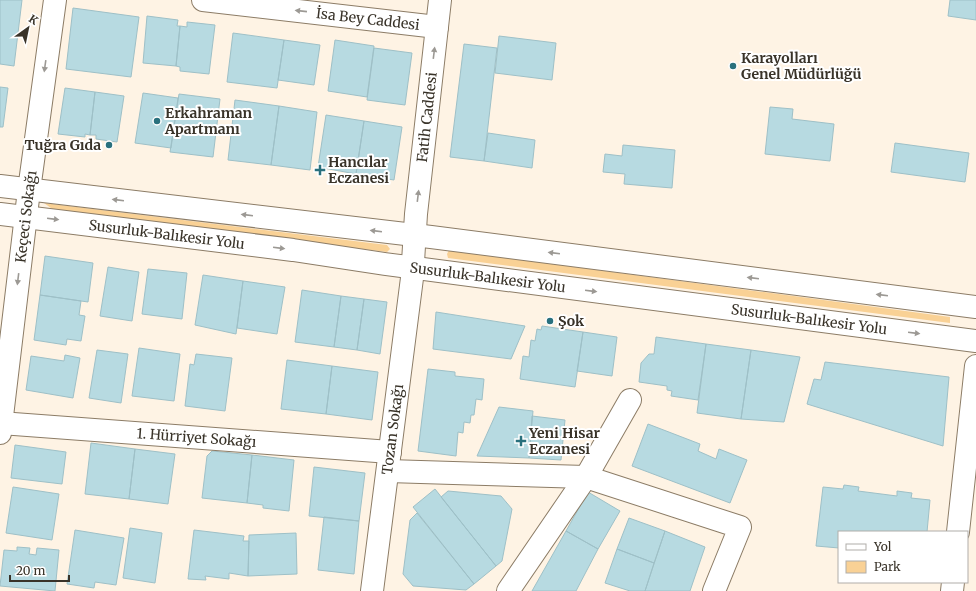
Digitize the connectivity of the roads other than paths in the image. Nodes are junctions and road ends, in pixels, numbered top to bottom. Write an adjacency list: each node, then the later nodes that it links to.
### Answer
1 (54, 0): 6 (main road, Keçeci Sokağı, one-way to 6)
2 (203, 0): 4 (main road, İsa Bey Caddesi, one-way to 2)
3 (440, 0): 4 (main road, Fatih Caddesi)
4 (437, 27): 9 (main road, Fatih Caddesi, one-way to 4)
5 (0, 186): 6 (main road, Susurluk-Balıkesir Yolu)
6 (29, 190): 8 (main road, Keçeci Sokağı); 9 (main road, Susurluk-Balıkesir Yolu, one-way to 6)
7 (0, 214): 8 (main road, Susurluk-Balıkesir Yolu)
8 (26, 216): 10 (main road, Susurluk-Balıkesir Yolu, one-way to 10); 15 (main road, Keçeci Sokağı, one-way to 15)
9 (415, 235): 10 (main road, Fatih Caddesi); 11 (main road, Susurluk-Balıkesir Yolu, one-way to 9)
10 (413, 267): 12 (main road, Susurluk-Balıkesir Yolu, one-way to 12); 16 (main road, Tozan Sokağı)
11 (976, 307)
12 (976, 341)
13 (976, 366): 18 (main road)
14 (630, 400): 17 (main road)
15 (1, 426): 16 (main road, 1. Hürriyet Sokağı)
16 (389, 461): 17 (main road, 1. Hürriyet Sokağı); 19 (main road, Tozan Sokağı)
17 (586, 477): 20 (main road); 21 (main road, 1. Hürriyet Sokağı)
18 (958, 531)
19 (372, 591)
20 (508, 591)
21 (714, 591)

